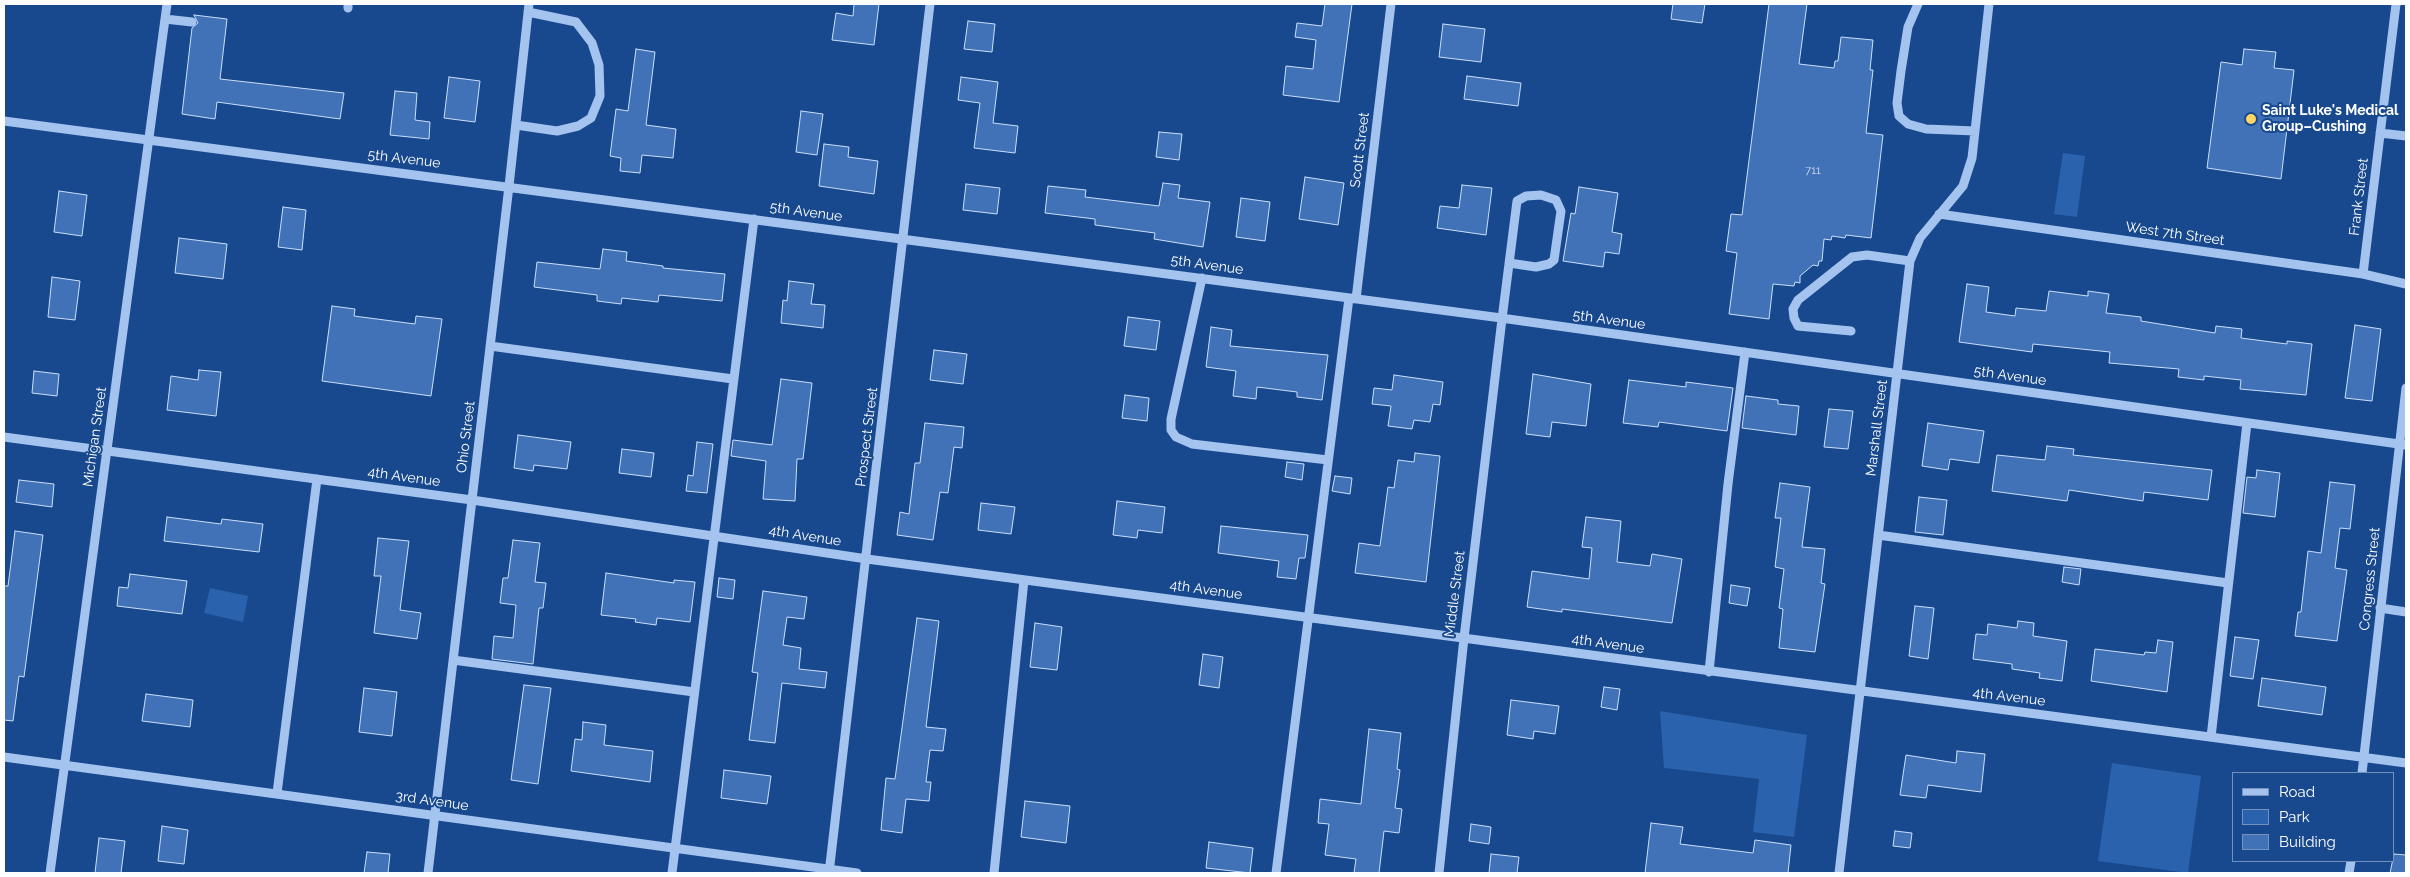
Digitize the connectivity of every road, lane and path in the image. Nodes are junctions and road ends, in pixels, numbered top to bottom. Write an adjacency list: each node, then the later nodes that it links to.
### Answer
1 (168, 4): 8 (street, Michigan Street)
2 (930, 4): 19 (street, Prospect Street)
3 (1391, 4): 25 (street, Scott Street)
4 (1918, 4): 12 (street)
5 (1989, 4): 12 (street, Marshall Street)
6 (2396, 4): 13 (street, Frank Street)
7 (528, 8): 11 (street, Ohio Street); 11 (street)
8 (166, 19): 9 (street); 15 (street, Michigan Street)
9 (192, 22)
10 (4, 121): 15 (street, 5th Avenue)
11 (516, 124): 16 (street, Ohio Street)
12 (1975, 131): 17 (street, Marshall Street)
13 (2380, 133): 14 (street); 22 (street, Frank Street)
14 (2406, 136)
15 (149, 140): 16 (street, 5th Avenue); 36 (street, Michigan Street)
16 (510, 186): 18 (street, 5th Avenue); 28 (street, Ohio Street)
17 (1939, 214): 20 (street, Marshall Street); 22 (street, West 7th Street)
18 (754, 219): 19 (street, 5th Avenue); 31 (street)
19 (903, 238): 23 (street, 5th Avenue); 42 (street, Prospect Street)
20 (1910, 261): 27 (street); 30 (street, Marshall Street)
21 (1509, 263): 21 (street, Middle Street); 26 (street, Middle Street)
22 (2363, 274): 24 (street, West 7th Street)
23 (1202, 278): 25 (street, 5th Avenue); 37 (street)
24 (2406, 284)
25 (1352, 298): 26 (street, 5th Avenue); 37 (street, Scott Street)
26 (1502, 319): 29 (street, 5th Avenue); 48 (street, Middle Street)
27 (1851, 332)
28 (490, 346): 31 (street); 39 (street, Ohio Street)
29 (1745, 352): 30 (street, 5th Avenue); 50 (street)
30 (1897, 374): 33 (street, 5th Avenue); 40 (street, Marshall Street)
31 (734, 379): 41 (street)
32 (2406, 388): 35 (street, Congress Street)
33 (2246, 423): 35 (street, 5th Avenue); 44 (street)
34 (4, 437): 36 (street, 4th Avenue)
35 (2402, 445): 45 (street, Congress Street)
36 (107, 451): 38 (street, 4th Avenue); 57 (street, Michigan Street)
37 (1328, 460): 47 (street, Scott Street)
38 (317, 479): 39 (street, 4th Avenue); 59 (street)
39 (472, 500): 41 (street, 4th Avenue); 49 (street, Ohio Street)
40 (1878, 535): 44 (street); 52 (street, Marshall Street)
41 (714, 536): 42 (street, 4th Avenue); 51 (street)
42 (866, 559): 43 (street, 4th Avenue); 62 (street, Prospect Street)
43 (1024, 580): 47 (street, 4th Avenue); 67 (street)
44 (2228, 583): 53 (street)
45 (2380, 608): 46 (street); 55 (street, Congress Street)
46 (2406, 612)
47 (1308, 618): 48 (street, 4th Avenue); 68 (street, Scott Street)
48 (1464, 638): 50 (street, 4th Avenue); 69 (street, Middle Street)
49 (454, 660): 51 (street); 60 (street, Ohio Street)
50 (1709, 672): 52 (street, 4th Avenue)
51 (694, 692): 61 (street)
52 (1860, 692): 53 (street, 4th Avenue); 70 (street, Marshall Street)
53 (2211, 737): 55 (street, 4th Avenue)
54 (4, 757): 57 (street, 3rd Avenue)
55 (2364, 757): 56 (street, 4th Avenue); 58 (street, Congress Street)
56 (2406, 763)
57 (64, 765): 59 (street, 3rd Avenue); 63 (street, Michigan Street)
58 (2362, 772)
59 (278, 794): 60 (street, 3rd Avenue)
60 (435, 815): 61 (street, 3rd Avenue); 64 (street, Ohio Street)
61 (675, 848): 62 (street, 3rd Avenue); 65 (street)
62 (829, 872): 66 (street, 3rd Avenue)
63 (50, 873)
64 (428, 873)
65 (672, 873)
66 (857, 873)
67 (994, 873)
68 (1276, 873)
69 (1439, 873)
70 (1839, 873)

